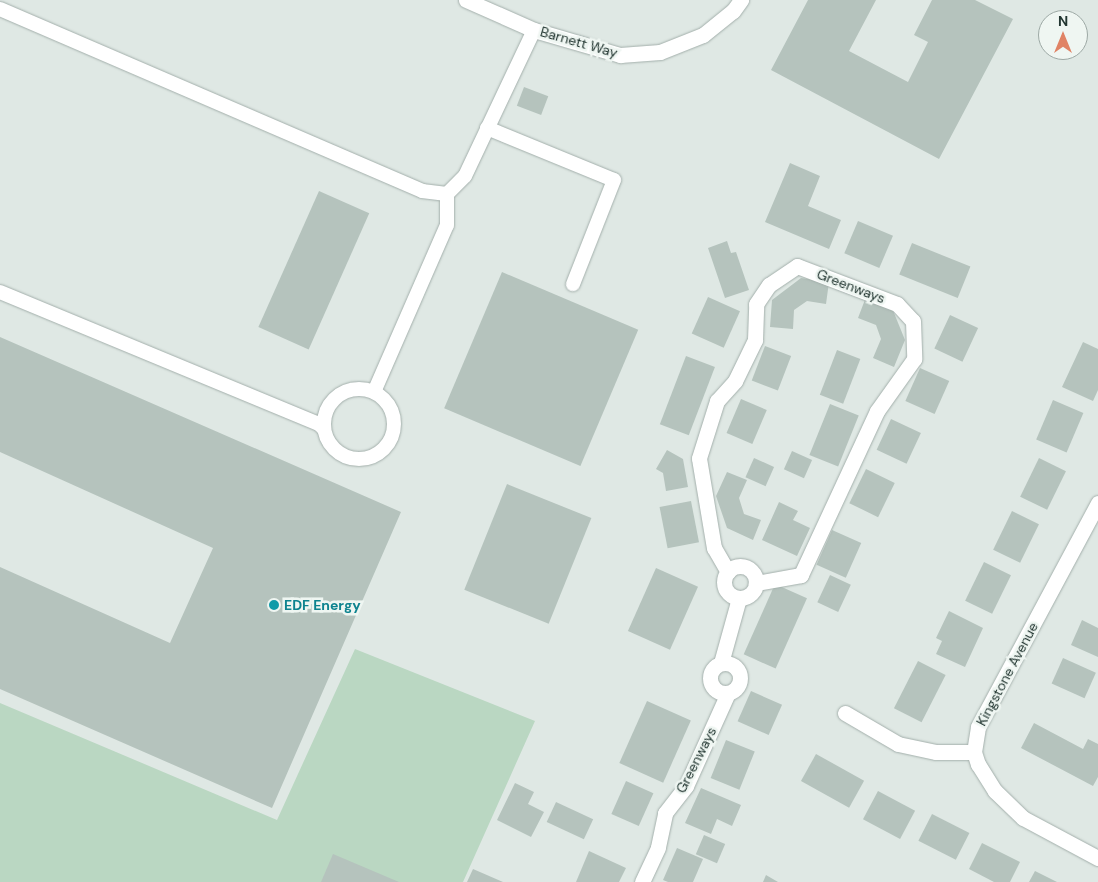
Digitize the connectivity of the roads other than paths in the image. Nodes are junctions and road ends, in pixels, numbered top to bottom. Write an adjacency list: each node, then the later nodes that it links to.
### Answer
1 (466, 0): 4 (street, Barnett Way)
2 (741, 0): 4 (street, Barnett Way)
3 (0, 10): 6 (lane)
4 (534, 30): 5 (lane)
5 (487, 128): 6 (lane); 7 (lane)
6 (447, 194): 9 (lane)
7 (573, 284)
8 (0, 292): 10 (lane)
9 (374, 392): 10 (lane); 10 (lane)
10 (324, 430)
11 (1098, 503): 18 (street, Kingstone Avenue)
12 (728, 572): 13 (street); 13 (street, Greenways); 14 (street, Greenways)
13 (756, 583): 14 (street)
14 (739, 598): 15 (street)
15 (721, 663): 16 (street); 16 (street, Greenways)
16 (728, 693): 20 (street, Greenways)
17 (846, 713): 18 (street)
18 (974, 752): 19 (street)
19 (1098, 858)
20 (642, 882)

